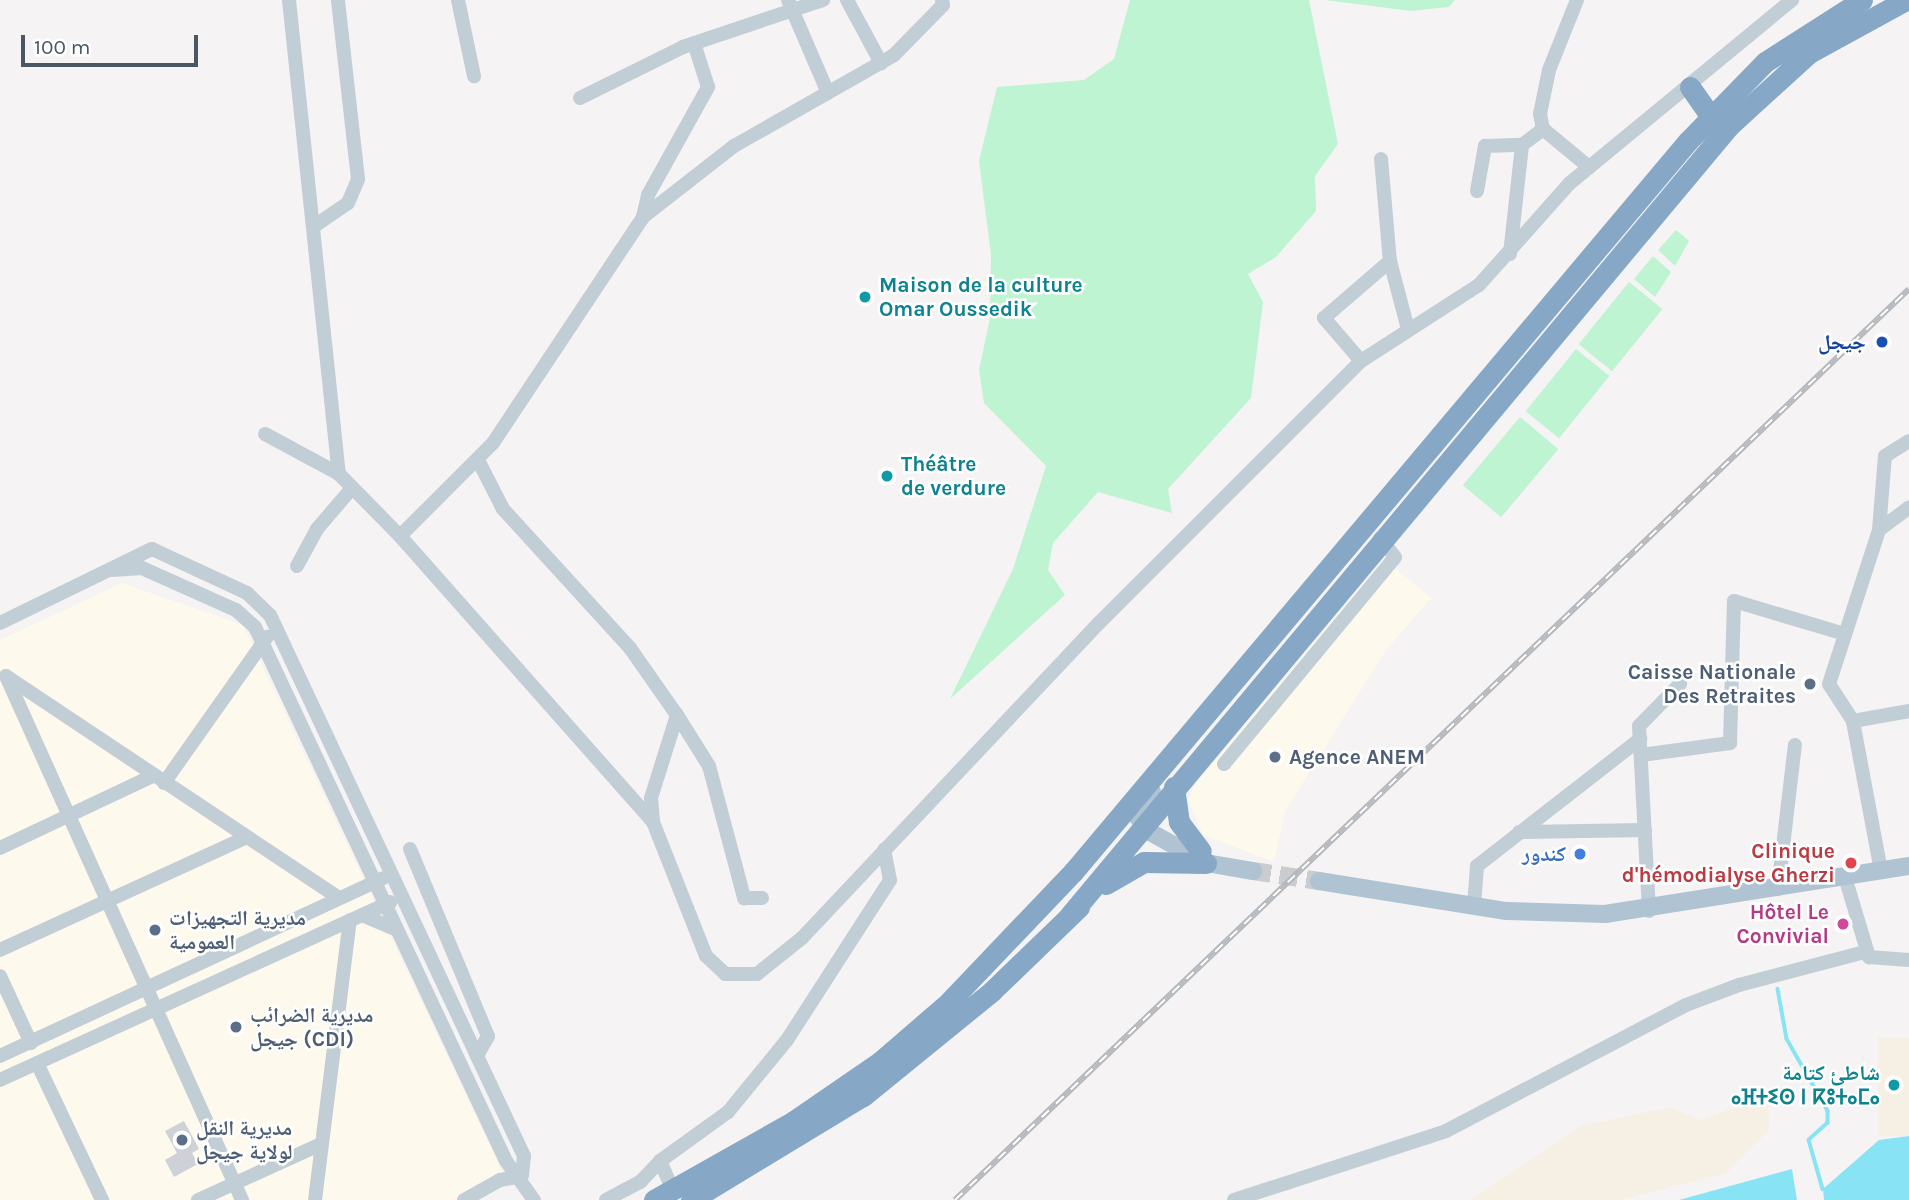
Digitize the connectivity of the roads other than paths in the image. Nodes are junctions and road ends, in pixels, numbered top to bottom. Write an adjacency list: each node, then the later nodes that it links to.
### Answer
1 (289, 0): 25 (street)
2 (338, 0): 25 (street)
3 (458, 0): 14 (street)
4 (822, 0): 11 (street)
5 (847, 0): 13 (street)
6 (942, 0): 13 (street)
7 (1577, 0): 19 (street)
8 (1792, 0): 15 (street)
9 (1862, 0): 18 (highway)
10 (1906, 0): 38 (highway)
11 (790, 6): 12 (street); 16 (street)
12 (694, 43): 17 (street); 24 (street)
13 (881, 63): 16 (street)
14 (474, 76)
15 (1690, 87): 18 (highway); 22 (street)
16 (828, 93): 24 (street)
17 (580, 98)
18 (1710, 117): 57 (highway)
19 (1543, 129): 20 (street); 22 (street)
20 (1522, 145): 23 (street); 26 (street)
21 (1381, 159): 27 (street)
22 (1590, 167): 26 (street)
23 (1477, 191)
24 (643, 216): 32 (street)
25 (313, 227): 33 (street)
26 (1510, 254): 28 (street)
27 (1390, 261): 28 (street); 29 (street)
28 (1408, 329): 29 (street)
29 (1361, 361): 64 (street)
30 (265, 434): 33 (street)
31 (1909, 441): 36 (street)
32 (478, 460): 37 (street); 48 (street)
33 (339, 474): 34 (street)
34 (352, 488): 37 (street); 39 (street)
35 (1909, 507): 36 (street)
36 (1879, 530): 43 (street)
37 (400, 536): 58 (street)
38 (1380, 538): 53 (street); 55 (highway)
39 (297, 566)
40 (112, 569): 41 (street); 42 (street); 44 (street)
41 (0, 623)
42 (278, 633): 44 (street); 68 (street)
43 (1845, 634): 49 (street); 52 (street)
44 (261, 639): 54 (street); 71 (street)
45 (3, 674): 54 (street); 56 (street)
46 (1680, 684): 50 (street)
47 (1909, 711): 49 (street)
48 (677, 715): 58 (street); 75 (street)
49 (1853, 721): 67 (street)
50 (1640, 738): 52 (street); 60 (street)
51 (1795, 745): 72 (street)
52 (1641, 755): 59 (street)
53 (1224, 764)
54 (157, 780): 56 (street); 61 (street)
55 (1174, 787): 57 (highway); 65 (highway)
56 (66, 816): 62 (street); 76 (street)
57 (1137, 820): 65 (main road); 81 (highway); 100 (highway)
58 (653, 822): 64 (street)
59 (1645, 830): 60 (street); 80 (street)
60 (1519, 832): 78 (street)
61 (245, 838): 73 (street); 76 (street)
62 (0, 848)
63 (410, 849): 79 (street)
64 (884, 850): 97 (street)
65 (1203, 857): 81 (highway)
66 (1909, 866): 67 (main road)
67 (1881, 871): 69 (main road)
68 (391, 875): 71 (street); 74 (street)
69 (1844, 877): 72 (main road); 86 (street)
70 (1319, 881): 78 (main road)
71 (374, 882): 73 (street); 77 (street)
72 (1778, 889): 80 (main road)
73 (342, 897): 83 (street); 89 (street)
74 (402, 897): 77 (street); 82 (street)
75 (762, 898)
76 (107, 900): 85 (street); 89 (street)
77 (384, 905): 83 (street); 84 (street)
78 (1474, 906): 80 (main road)
79 (434, 907): 82 (street); 93 (street)
80 (1649, 911)
81 (1070, 915): 100 (highway)
82 (411, 917): 93 (street)
83 (356, 918): 84 (street); 90 (street); 96 (street)
84 (395, 929): 98 (street)
85 (0, 950)
86 (1865, 952): 87 (street); 108 (street)
87 (1909, 960)
88 (0, 976): 91 (street)
89 (148, 988): 90 (street); 91 (street)
90 (157, 1009): 94 (street); 99 (street)
91 (31, 1043): 92 (street)
92 (0, 1056)
93 (477, 1056): 98 (street)
94 (37, 1063): 95 (street); 101 (street)
95 (0, 1080)
96 (321, 1144): 99 (street); 104 (street)
97 (660, 1161): 100 (street); 107 (street)
98 (522, 1176): 105 (street); 106 (street)
99 (234, 1182): 102 (street); 103 (street)
100 (673, 1197)
101 (102, 1200)
102 (198, 1200)
103 (242, 1200)
104 (316, 1200)
105 (464, 1200)
106 (534, 1200)
107 (606, 1200)
108 (1234, 1200)

